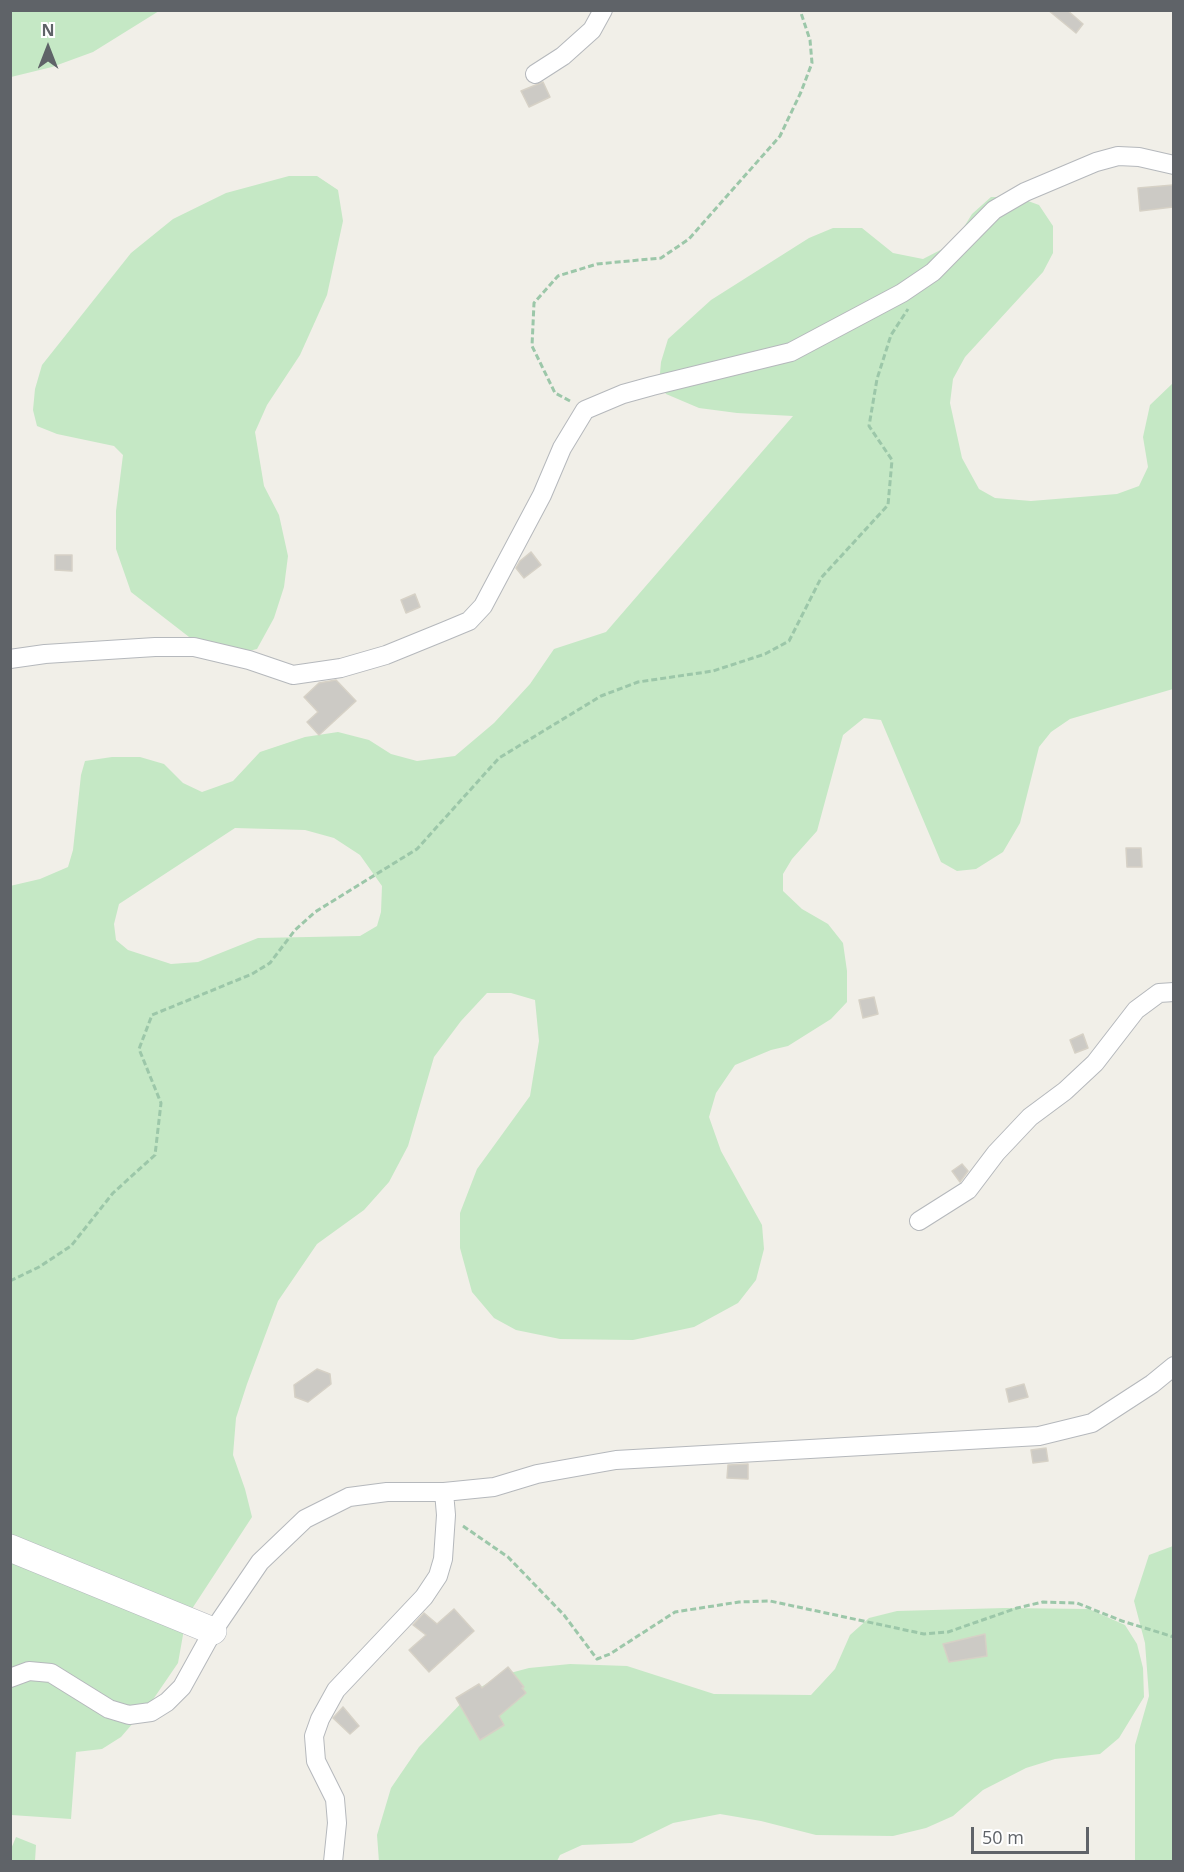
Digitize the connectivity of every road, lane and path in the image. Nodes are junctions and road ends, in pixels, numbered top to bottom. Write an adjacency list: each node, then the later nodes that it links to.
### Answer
1 (603, 10): 3 (street)
2 (800, 10): 6 (path)
3 (535, 74)
4 (1173, 165): 6 (street)
5 (909, 308): 10 (path)
6 (585, 410): 7 (street)
7 (10, 659)
8 (1173, 992): 9 (street)
9 (920, 1221)
10 (10, 1281)
11 (1173, 1366): 12 (street)
12 (444, 1492): 13 (street); 15 (street)
13 (446, 1515): 16 (path); 18 (street)
14 (10, 1548): 15 (street)
15 (213, 1631): 17 (street)
16 (1173, 1637)
17 (10, 1678)
18 (333, 1862)

